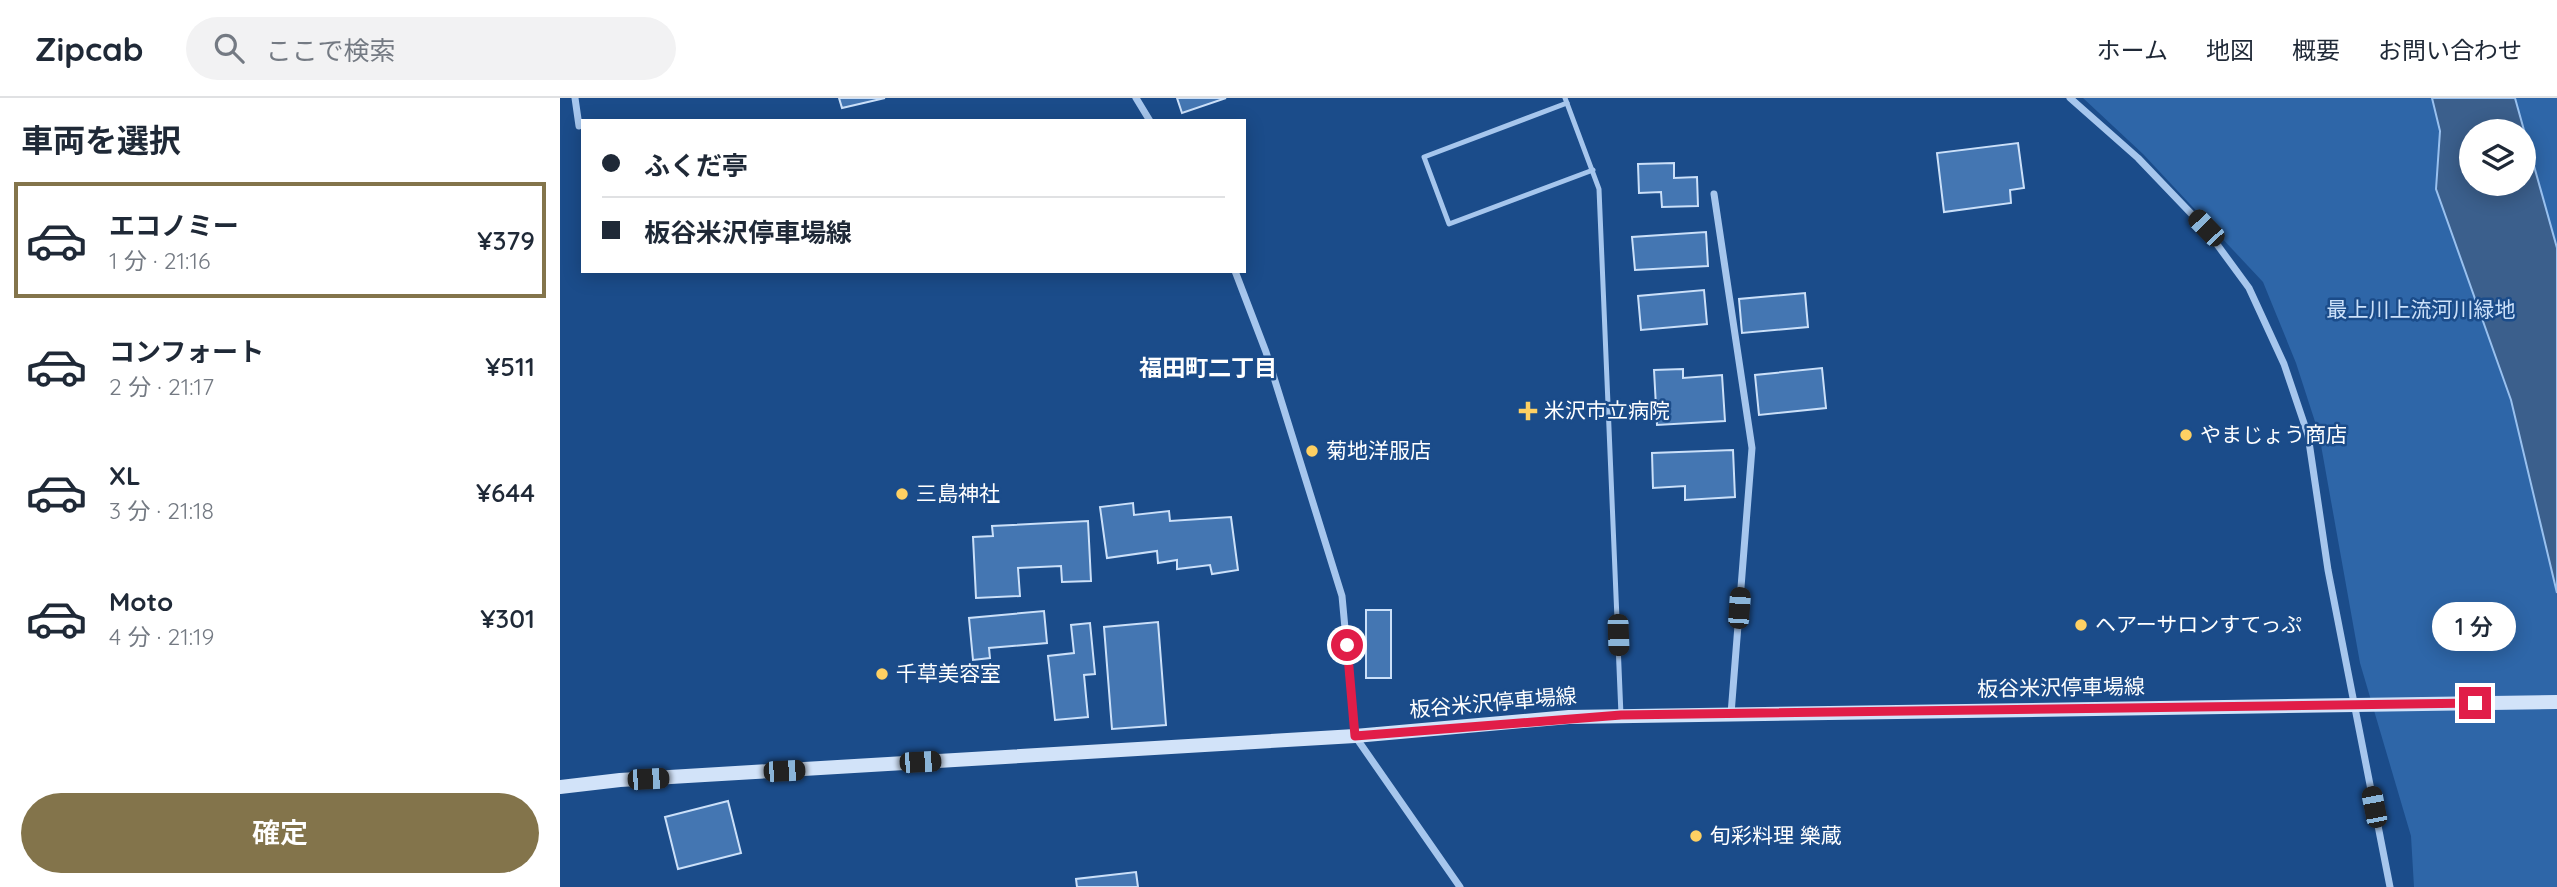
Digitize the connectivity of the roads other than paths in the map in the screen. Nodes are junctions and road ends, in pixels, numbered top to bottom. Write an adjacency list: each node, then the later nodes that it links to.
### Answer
1 (575, 98): 6 (street)
2 (1136, 98): 5 (street)
3 (2070, 98): 11 (street)
4 (1566, 100): 7 (lane); 7 (lane)
5 (1149, 119)
6 (579, 126)
7 (1593, 170): 12 (lane)
8 (1714, 194): 13 (street)
9 (1236, 273): 14 (street)
10 (2557, 702): 11 (main road, 板谷米沢停車場線)
11 (2353, 704): 13 (main road, 板谷米沢停車場線); 17 (street)
12 (1621, 715): 13 (main road, 板谷米沢停車場線); 14 (main road, 板谷米沢停車場線)
13 (1731, 715)
14 (1355, 736): 15 (main road, 板谷米沢停車場線); 16 (street)
15 (560, 787)
16 (1460, 887)
17 (2390, 887)

